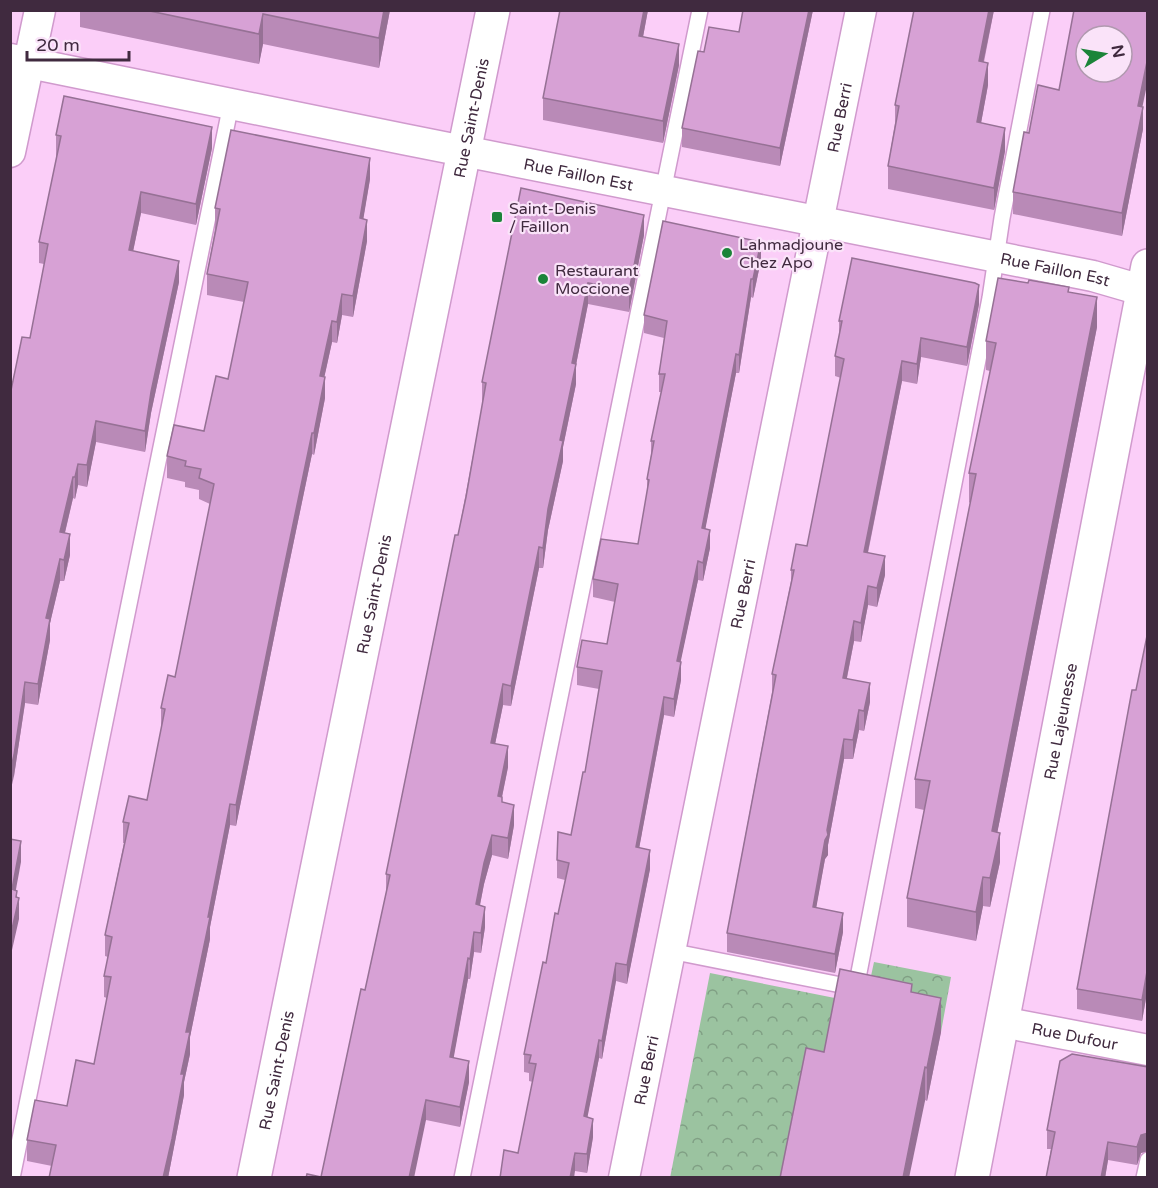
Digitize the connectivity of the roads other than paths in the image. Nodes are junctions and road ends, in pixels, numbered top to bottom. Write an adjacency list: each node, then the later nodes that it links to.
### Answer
1 (40, 10): 6 (street)
2 (493, 10): 8 (main road, Rue Saint-Denis)
3 (700, 10): 10 (lane)
4 (861, 10): 11 (street, Rue Berri)
5 (1042, 10): 12 (lane)
6 (20, 61): 7 (street, Rue Faillon Est); 9 (street)
7 (231, 104): 8 (street, Rue Faillon Est); 18 (lane)
8 (464, 151): 10 (street, Rue Faillon Est); 19 (main road, Rue Saint-Denis)
9 (10, 152)
10 (663, 190): 11 (street, Rue Faillon Est); 20 (lane)
11 (818, 222): 12 (street, Rue Faillon Est); 14 (street, Rue Berri)
12 (997, 258): 13 (street, Rue Faillon Est); 14 (lane)
13 (1146, 283): 15 (main road, Rue Lajeunesse)
14 (670, 951): 21 (street, Rue Berri)
15 (1002, 1022): 16 (street, Rue Dufour); 22 (main road, Rue Lajeunesse)
16 (1148, 1050)
17 (1148, 1160): 23 (lane)
18 (12, 1178)
19 (254, 1178)
20 (462, 1178)
21 (624, 1178)
22 (972, 1178)
23 (1144, 1178)

